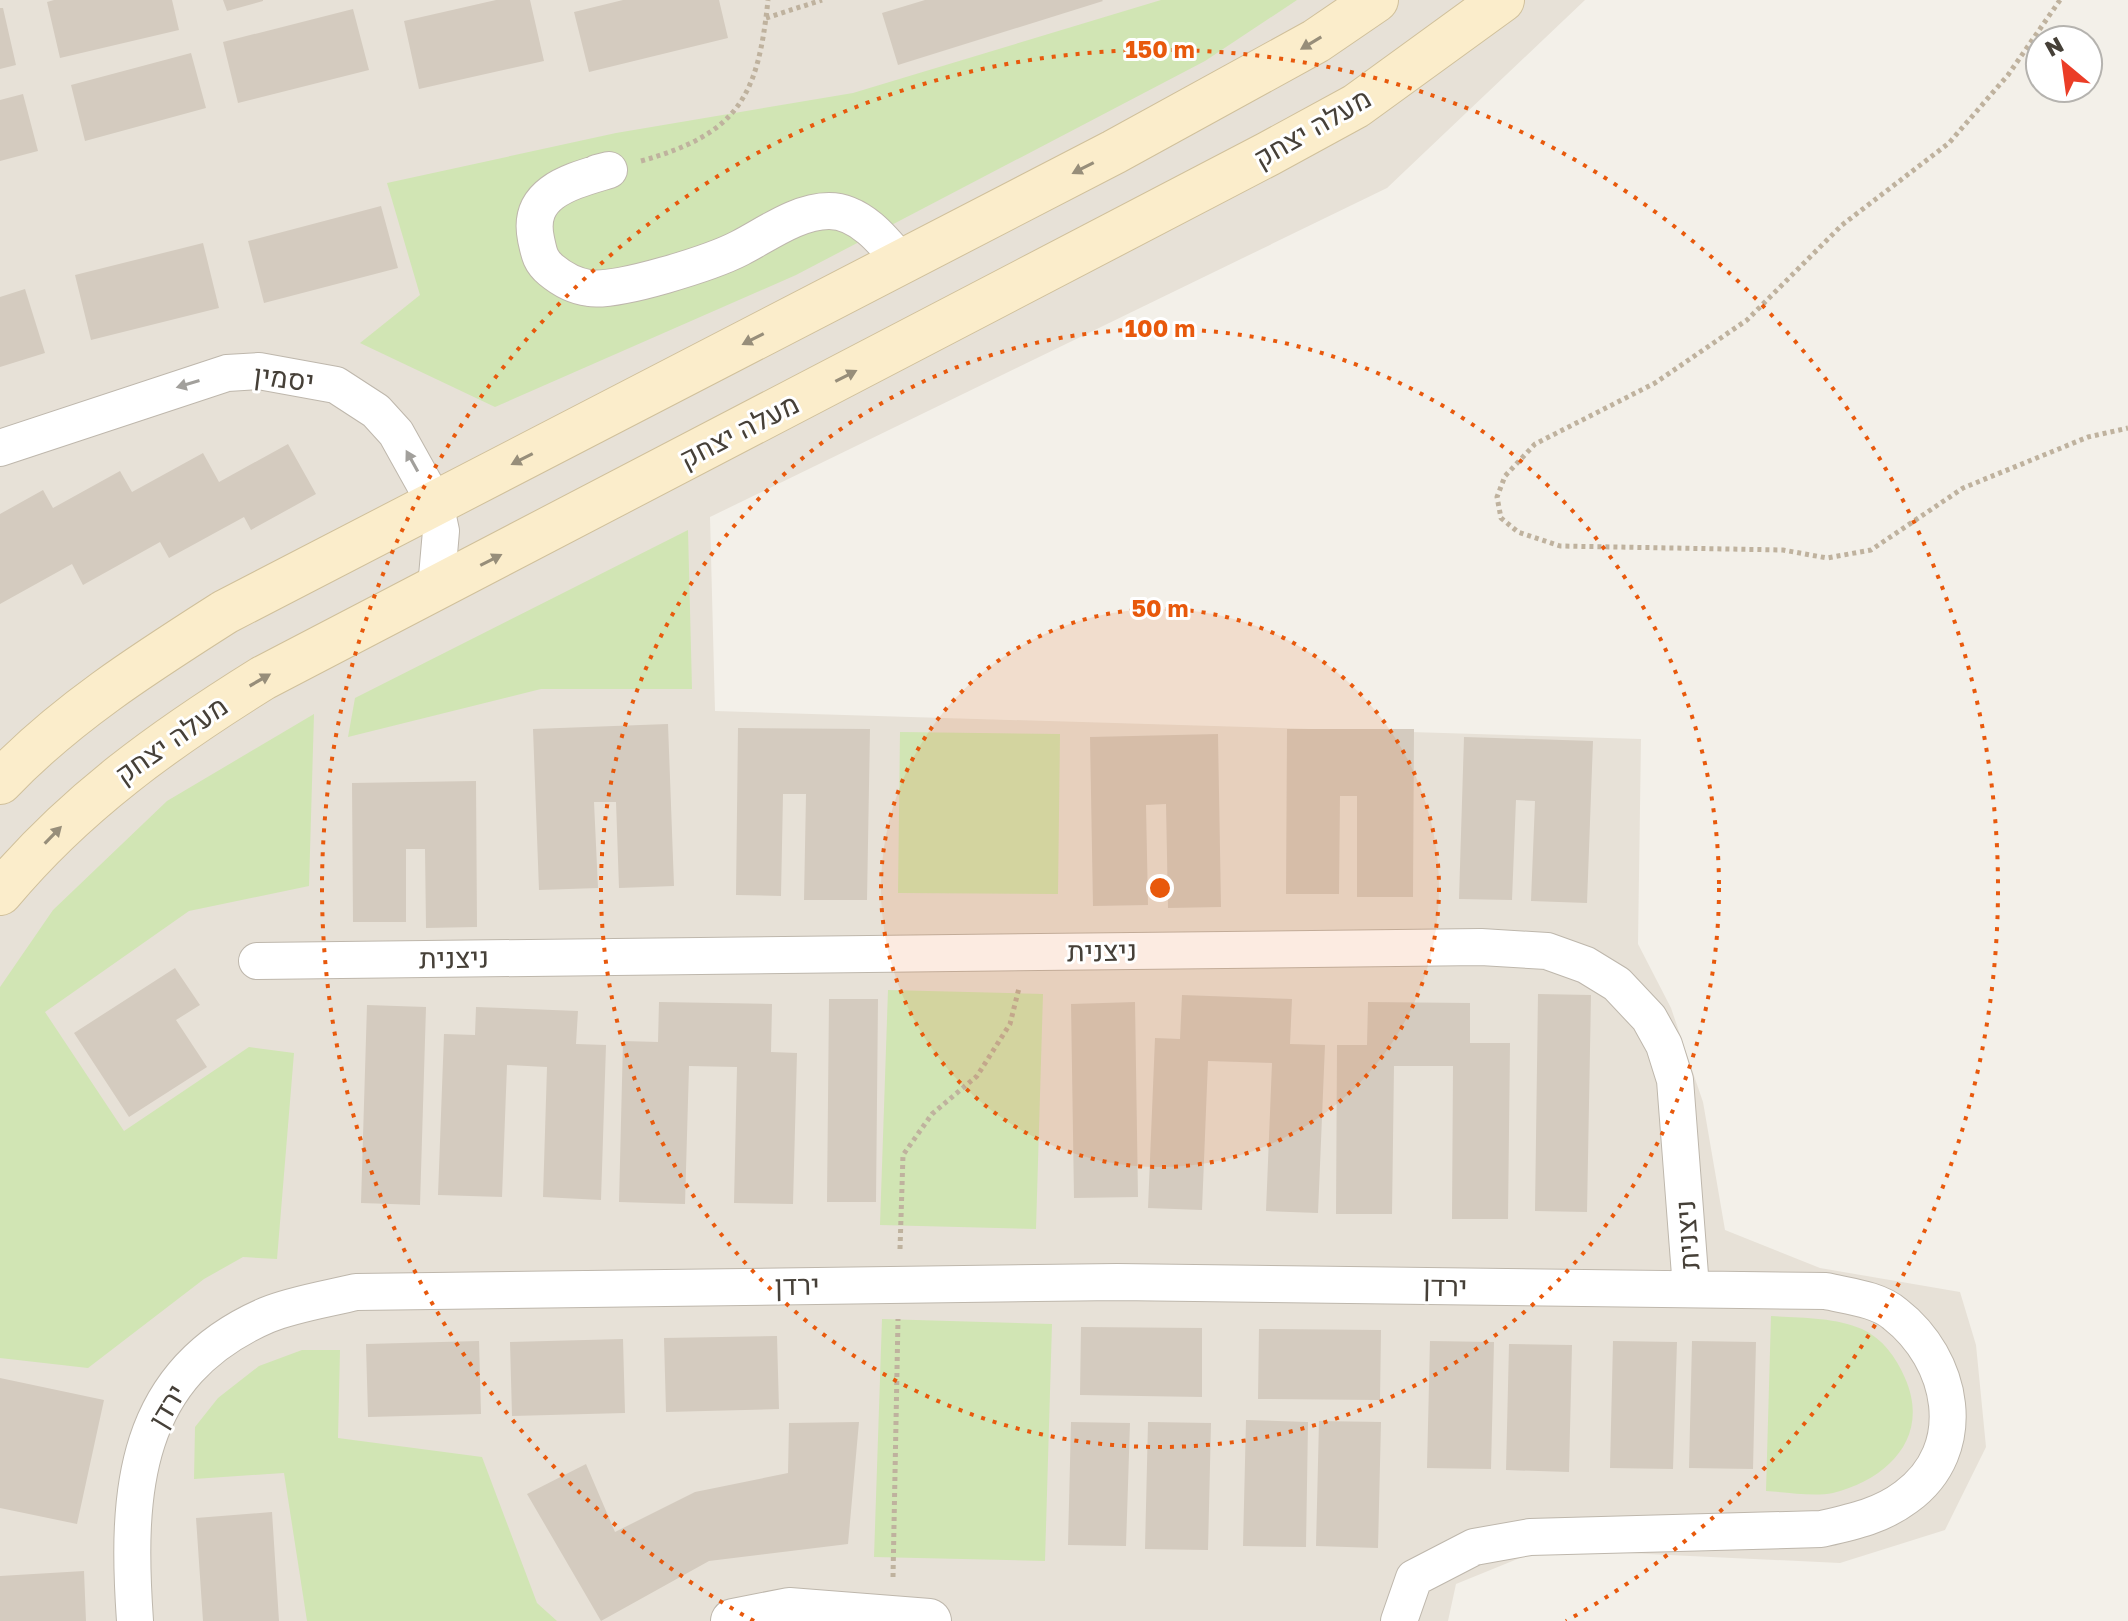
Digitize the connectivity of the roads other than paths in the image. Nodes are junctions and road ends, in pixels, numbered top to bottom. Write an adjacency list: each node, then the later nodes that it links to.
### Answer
1 (1376, 0): 4 (main road, one-way to 4)
2 (1502, 0): 7 (main road, מעלה יצחק, one-way to 2)
3 (603, 172): 4 (street)
4 (901, 262): 6 (main road, one-way to 6)
5 (0, 448): 6 (street, יסמין, one-way to 5)
6 (435, 503): 7 (street, יסמין); 8 (main road)
7 (436, 588): 9 (main road, מעלה יצחק, one-way to 7)
8 (0, 782)
9 (0, 893)
10 (257, 961): 11 (street, ניצנית)
11 (1691, 1288): 13 (street, ירדן); 15 (street, ירדן)
12 (901, 1620): 14 (street)
13 (135, 1621)
14 (733, 1621)
15 (1399, 1621)

